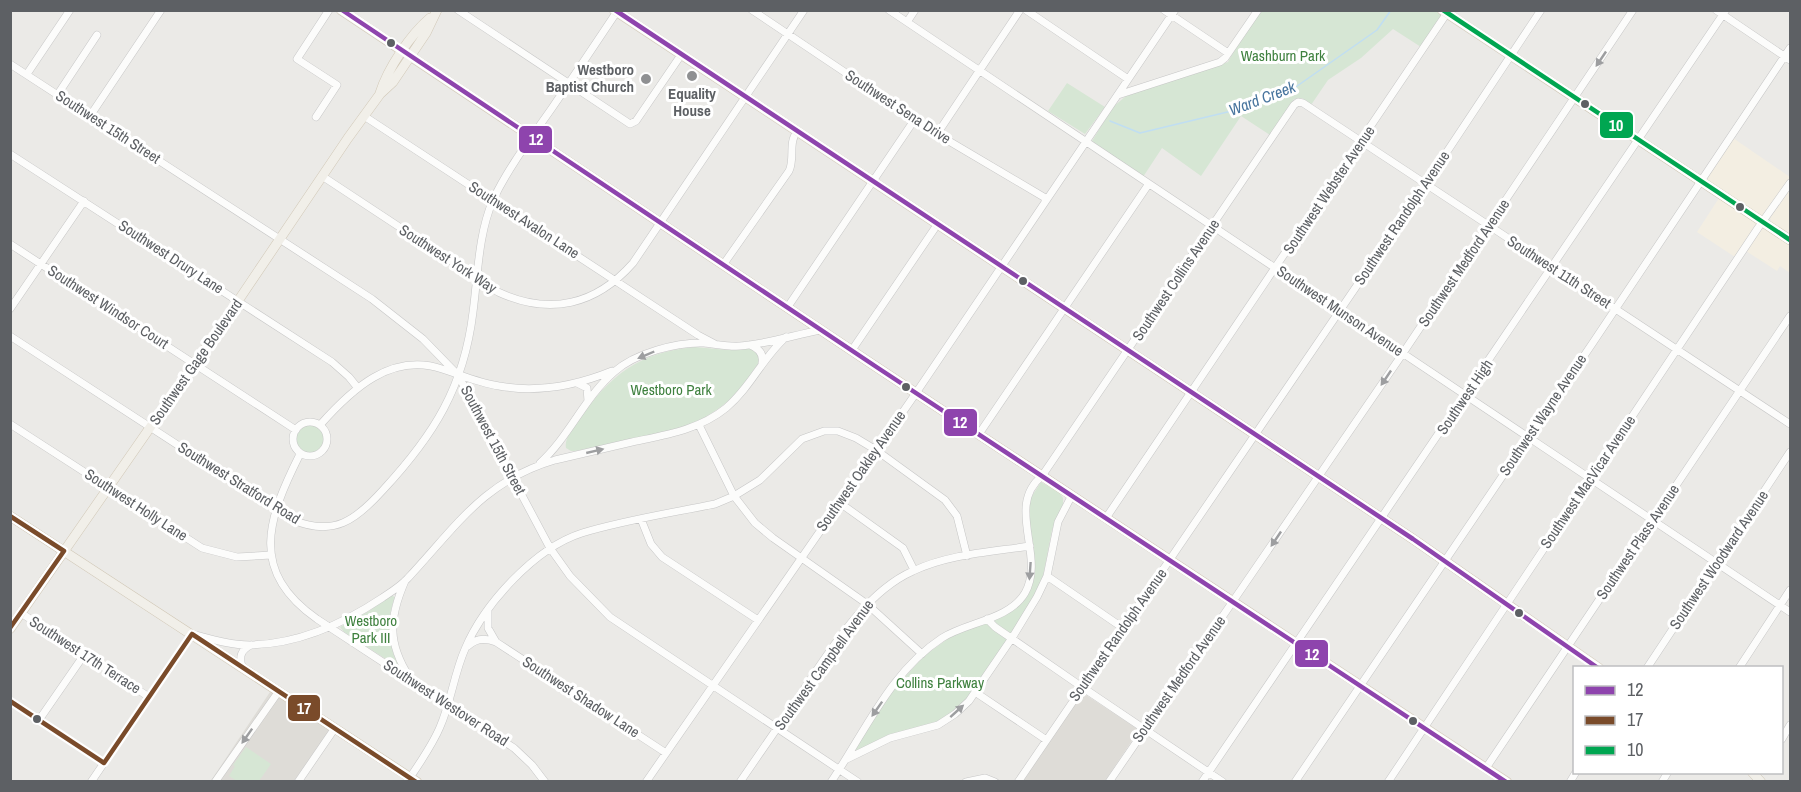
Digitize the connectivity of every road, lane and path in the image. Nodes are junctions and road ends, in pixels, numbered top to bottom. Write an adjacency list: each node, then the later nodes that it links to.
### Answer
1 (70, 10): 33 (street)
2 (161, 10): 41 (street)
3 (329, 10): 43 (street)
4 (341, 10): 27 (main road)
5 (458, 10): 35 (street)
6 (752, 10): 23 (street, Southwest Sena Drive)
7 (804, 10): 23 (street, Southwest York Way)
8 (889, 10): 22 (street, Southwest Munson Avenue)
9 (915, 10): 22 (street)
10 (1020, 10): 32 (street)
11 (1026, 10): 34 (street)
12 (1164, 10): 19 (street)
13 (1258, 10): 26 (street)
14 (1540, 10): 29 (street, Southwest Randolph Avenue)
15 (1634, 10): 39 (street, Southwest Medford Avenue, one-way to 39)
16 (1716, 10): 20 (street)
17 (616, 11): 28 (main road); 35 (street, Southwest Stratford Road)
18 (1446, 12): 29 (main road); 50 (street, Southwest Webster Avenue)
19 (1173, 13): 26 (street); 34 (street, Southwest Oakley Avenue)
20 (1724, 13): 30 (street); 48 (street, Southwest High)
21 (434, 14): 27 (main road, Southwest Gage Boulevard)
22 (907, 22): 32 (street, Southwest Munson Avenue)
23 (788, 34): 38 (street, Southwest York Way); 44 (street, Southwest Sena Drive)
24 (97, 35): 36 (street)
25 (1791, 48): 30 (street, Southwest Wayne Avenue)
26 (1228, 53): 37 (street)
27 (406, 54): 42 (main road, Southwest Gage Boulevard); 47 (main road)
28 (681, 55): 35 (street); 38 (main road)
29 (1510, 56): 39 (main road); 56 (street, Southwest Randolph Avenue)
30 (1788, 58): 53 (street, Southwest Wayne Avenue)
31 (10, 64): 33 (street, Southwest 15th Street)
32 (980, 70): 46 (street); 49 (street, Southwest Munson Avenue)
33 (27, 74): 36 (street, Southwest 15th Street)
34 (1128, 79): 37 (street, Southwest Oakley Avenue)
35 (569, 84): 47 (street, Southwest Stratford Road)
36 (58, 94): 41 (street, Southwest 15th Street)
37 (1118, 94): 49 (street, Southwest Oakley Avenue)
38 (745, 97): 45 (main road); 62 (street, Southwest York Way)
39 (1574, 98): 48 (main road); 65 (street, Southwest Medford Avenue)
40 (1298, 102): 50 (street, Southwest 11th Street); 64 (street, Southwest Collins Avenue)
41 (90, 116): 66 (street, Southwest 15th Street)
42 (364, 116): 52 (main road, Southwest Gage Boulevard); 60 (street, Southwest Avalon Lane)
43 (316, 117)
44 (915, 119): 46 (street, Southwest Sena Drive); 54 (street)
45 (797, 132): 54 (main road); 70 (street)
46 (938, 134): 58 (street, Southwest Sena Drive)
47 (531, 138): 60 (street, Southwest Stratford Road); 62 (main road)
48 (1638, 140): 53 (main road); 72 (street, Southwest High)
49 (1086, 141): 57 (street, Southwest Munson Avenue); 58 (street, Southwest Oakley Avenue)
50 (1362, 142): 56 (street, Southwest 11th Street); 73 (street, Southwest Webster Avenue)
51 (10, 154): 59 (street, Southwest Drury Lane)
52 (322, 176): 66 (main road, Southwest Gage Boulevard); 74 (street, Southwest York Way)
53 (1701, 181): 61 (main road); 80 (street, Southwest Wayne Avenue)
54 (873, 182): 63 (main road); 77 (street)
55 (1791, 183): 61 (street, Southwest MacVicar Avenue)
56 (1425, 184): 65 (street, Southwest 11th Street); 81 (street, Southwest Randolph Avenue)
57 (1148, 185): 64 (street, Southwest Munson Avenue); 79 (street)
58 (1047, 199): 71 (street, Southwest Oakley Avenue)
59 (84, 201): 69 (street); 76 (street, Southwest Drury Lane)
60 (493, 201): 74 (street, Southwest Stratford Road); 75 (street, Southwest Avalon Lane)
61 (1763, 222): 67 (main road); 91 (street, Southwest MacVicar Avenue)
62 (660, 223): 70 (main road); 75 (street, Southwest York Way)
63 (937, 225): 71 (main road); 90 (street)
64 (1212, 226): 73 (street, Southwest Munson Avenue); 92 (street, Southwest Collins Avenue)
65 (1489, 226): 72 (street, Southwest 11th Street); 93 (street, Southwest Medford Avenue)
66 (280, 238): 76 (main road, Southwest Gage Boulevard); 97 (street, Southwest 15th Street)
67 (1791, 240)
68 (10, 244): 69 (street, Southwest Windsor Court)
69 (41, 264): 78 (street); 94 (street, Southwest Windsor Court)
70 (723, 265): 77 (main road)
71 (1001, 266): 79 (main road); 101 (street, Southwest Oakley Avenue)
72 (1552, 267): 80 (street, Southwest 11th Street); 103 (street, Southwest High)
73 (1276, 269): 81 (street, Southwest Munson Avenue); 102 (street, Southwest Webster Avenue)
74 (477, 278): 75 (street, Southwest York Way); 97 (street, Southwest Stratford Road)
75 (616, 281): 83 (street, Southwest Avalon Lane)
76 (238, 301): 94 (main road, Southwest Gage Boulevard); 99 (street, Southwest Drury Lane)
77 (787, 308): 84 (main road)
78 (10, 309)
79 (1064, 309): 92 (main road); 111 (street)
80 (1615, 309): 91 (street, Southwest 11th Street); 113 (street, Southwest Wayne Avenue)
81 (1339, 311): 93 (street, Southwest Munson Avenue); 112 (street, Southwest Randolph Avenue)
82 (1791, 316): 100 (street, Southwest Plass Avenue)
83 (683, 325): 87 (street, Southwest Avalon Lane); 88 (street)
84 (821, 330): 86 (street); 90 (main road)
85 (10, 336): 109 (street, Southwest Stratford Road)
86 (786, 337): 89 (street); 95 (street)
87 (715, 344): 88 (street); 89 (street)
88 (679, 345): 96 (street, one-way to 96)
89 (750, 345): 95 (street)
90 (852, 350): 101 (main road)
91 (1677, 350): 100 (street, Southwest 11th Street); 123 (street, Southwest MacVicar Avenue)
92 (1128, 351): 102 (main road); 120 (street, Southwest Collins Avenue)
93 (1403, 354): 103 (street, Southwest Munson Avenue); 121 (street, Southwest Medford Avenue, one-way to 121)
94 (194, 364): 109 (main road, Southwest Gage Boulevard); 110 (street, Southwest Windsor Court)
95 (762, 365): 108 (street)
96 (616, 369): 98 (street); 104 (street)
97 (458, 375): 98 (street); 99 (street); 122 (street, Southwest 15th Street); 128 (street, Southwest Stratford Road)
98 (577, 383): 104 (street)
99 (357, 387): 107 (street)
100 (1739, 391): 106 (street, Southwest 11th Street); 133 (street, Southwest Plass Avenue)
101 (916, 393): 111 (main road); 115 (street, Southwest Oakley Avenue)
102 (1191, 393): 112 (main road); 130 (street, Southwest Webster Avenue)
103 (1466, 395): 113 (street, Southwest Munson Avenue); 132 (street, Southwest High)
104 (588, 402): 114 (street)
105 (10, 424): 124 (street, Southwest Holly Lane)
106 (1791, 424)
107 (320, 425): 110 (street); 117 (street)
108 (699, 425): 118 (street, one-way to 108); 126 (street)
109 (151, 427): 124 (main road, Southwest Gage Boulevard); 128 (street, Southwest Stratford Road)
110 (296, 430): 117 (street)
111 (979, 434): 120 (main road)
112 (1255, 435): 121 (main road); 140 (street, Southwest Randolph Avenue)
113 (1528, 437): 123 (street, Southwest Munson Avenue); 141 (street, Southwest Wayne Avenue)
114 (562, 441): 118 (street); 119 (street)
115 (876, 450): 126 (street); 127 (street, Southwest Oakley Avenue); 138 (street)
116 (1791, 452): 142 (street, Southwest Woodward Avenue)
117 (300, 454): 128 (street, Southwest Westover Road)
118 (574, 456): 119 (street)
119 (538, 465): 122 (street)
120 (1042, 476): 125 (main road); 134 (street, Southwest Collins Avenue)
121 (1318, 477): 132 (main road); 147 (street, Southwest Medford Avenue, one-way to 147)
122 (513, 478): 135 (street, Southwest 15th Street); 145 (street)
123 (1590, 480): 133 (street, Southwest Munson Avenue); 148 (street, Southwest MacVicar Avenue)
124 (108, 487): 136 (main road, Southwest Gage Boulevard); 137 (street, Southwest Holly Lane)
125 (1072, 495): 130 (main road); 144 (street, Southwest Collins Avenue)
126 (734, 496): 131 (street); 139 (street)
127 (840, 503): 139 (street, Southwest Oakley Avenue); 143 (street)
128 (276, 510): 137 (street, Southwest Westover Road)
129 (10, 516): 136 (main road)
130 (1106, 518): 140 (main road)
131 (641, 519): 135 (street); 155 (street)
132 (1382, 519): 141 (main road); 162 (street, Southwest High)
133 (1652, 521): 142 (street, Southwest Munson Avenue); 164 (street, Southwest Plass Avenue)
134 (1029, 546): 138 (street, Southwest Campbell Avenue); 154 (street, Southwest Collins Avenue, one-way to 154)
135 (550, 548): 151 (street); 173 (street, Southwest 15th Street)
136 (64, 551): 153 (main road, Southwest Gage Boulevard); 159 (main road)
137 (271, 555): 156 (street, Southwest Westover Road)
138 (967, 556): 143 (street, Southwest Campbell Avenue)
139 (802, 557): 149 (street); 155 (street, Southwest Oakley Avenue)
140 (1170, 560): 147 (main road); 157 (street, Southwest Randolph Avenue)
141 (1445, 561): 148 (main road); 174 (street, Southwest Wayne Avenue)
142 (1716, 564): 150 (street, Southwest Munson Avenue); 169 (street, Southwest Woodward Avenue)
143 (914, 570): 149 (street, Southwest Campbell Avenue)
144 (1047, 576): 157 (street); 160 (street, Southwest Collins Avenue)
145 (406, 581): 156 (street); 172 (street)
146 (1791, 590): 150 (street)
147 (1233, 602): 162 (main road); 185 (street, Southwest Medford Avenue)
148 (1507, 603): 164 (main road); 184 (street, Southwest MacVicar Avenue)
149 (867, 604): 166 (street); 183 (street, Southwest Campbell Avenue)
150 (1780, 606): 152 (street, Southwest Munson Avenue); 170 (street)
151 (488, 608): 161 (street); 165 (street)
152 (1791, 612)
153 (21, 613): 158 (main road, Southwest Gage Boulevard); 167 (street, Southwest 17th Terrace)
154 (987, 618): 160 (street); 166 (street, Southwest Collins Avenue)
155 (758, 620): 173 (street, Southwest Oakley Avenue)
156 (330, 627): 163 (street); 172 (street, Southwest Westover Road)
157 (1123, 628): 175 (street, Southwest Randolph Avenue)
158 (10, 629)
159 (192, 634): 163 (street); 171 (main road); 178 (street)
160 (1012, 638): 175 (street); 177 (street, Southwest Collins Avenue)
161 (496, 642): 165 (street); 187 (street, Southwest Shadow Lane)
162 (1297, 644): 174 (main road); 192 (street, Southwest High)
163 (251, 645): 171 (street)
164 (1568, 647): 168 (main road); 190 (street, Southwest Plass Avenue)
165 (464, 650): 180 (street)
166 (922, 654): 188 (street, Southwest Collins Avenue, one-way to 188)
167 (84, 655): 178 (street, Southwest 17th Terrace); 181 (street)
168 (1596, 666)
169 (1648, 666)
170 (1740, 666)
171 (242, 667): 176 (main road)
172 (413, 682): 180 (street, Southwest Westover Road)
173 (713, 685): 183 (street, Southwest 15th Street); 187 (street, Southwest Oakley Avenue)
174 (1360, 686): 184 (main road); 209 (street, Southwest Wayne Avenue)
175 (1082, 687): 185 (street); 186 (street, Southwest Randolph Avenue)
176 (279, 691): 182 (main road); 196 (street, one-way to 196)
177 (975, 692): 186 (street); 188 (street, Southwest Collins Avenue, one-way to 177)
178 (149, 697): 189 (street)
179 (10, 701): 181 (street)
180 (448, 704): 193 (street); 198 (street, Southwest Westover Road)
181 (39, 720): 189 (street)
182 (335, 728): 193 (main road); 197 (street)
183 (777, 728): 191 (street, Southwest 15th Street); 200 (street, Southwest Campbell Avenue)
184 (1424, 728): 190 (main road); 210 (street, Southwest MacVicar Avenue)
185 (1145, 729): 192 (street); 206 (street, Southwest Medford Avenue)
186 (1046, 740): 205 (street, Southwest Randolph Avenue)
187 (666, 753): 199 (street, Southwest Oakley Avenue)
188 (847, 759): 191 (street, Southwest Collins Avenue)
189 (104, 763): 195 (street)
190 (1486, 768): 194 (main road)
191 (840, 769): 201 (street, Southwest Collins Avenue); 202 (street, Southwest 15th Street)
192 (1209, 772): 207 (street, Southwest High); 208 (street)
193 (412, 780)
194 (1503, 781)
195 (91, 782)
196 (215, 782)
197 (298, 782)
198 (545, 782)
199 (646, 782)
200 (740, 782)
201 (831, 782)
202 (858, 782)
203 (966, 782): 204 (street)
204 (995, 782)
205 (1018, 782)
206 (1109, 782)
207 (1202, 782)
208 (1224, 782)
209 (1295, 782)
210 (1388, 782)

